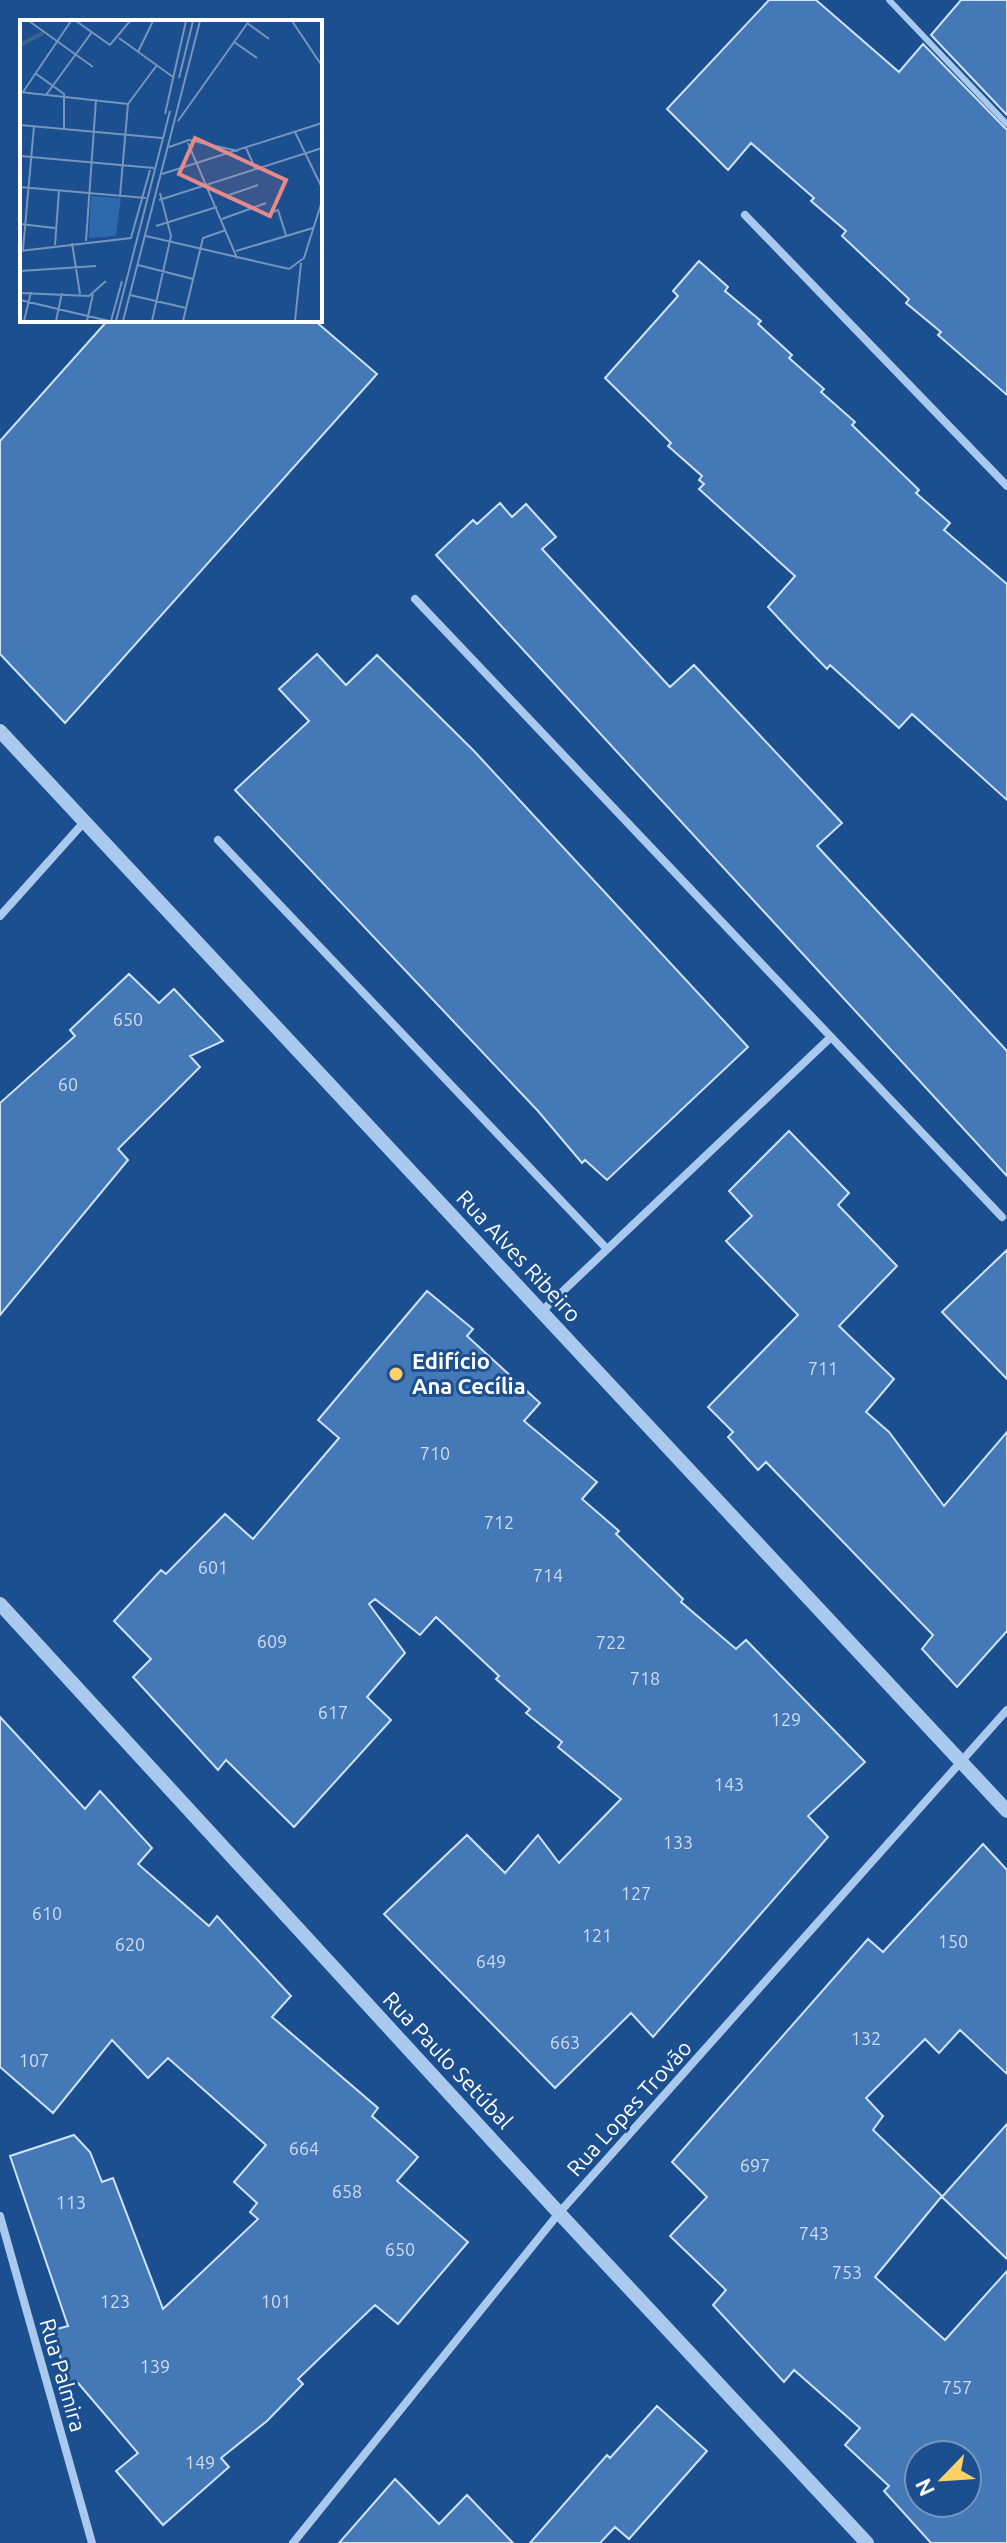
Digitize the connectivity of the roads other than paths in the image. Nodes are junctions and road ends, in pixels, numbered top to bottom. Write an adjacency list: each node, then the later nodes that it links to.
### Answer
1 (889, 0): 2 (lane)
2 (1007, 124)
3 (745, 215): 4 (street)
4 (1007, 486)
5 (415, 599): 10 (street)
6 (0, 731): 7 (street, Rua Alves Ribeiro)
7 (85, 821): 9 (street); 13 (street, Rua Alves Ribeiro)
8 (218, 840): 12 (street)
9 (0, 916)
10 (831, 1037): 11 (street); 12 (street)
11 (1002, 1217)
12 (607, 1249): 13 (street)
13 (541, 1312): 16 (street, Rua Alves Ribeiro)
14 (0, 1604): 18 (street, Rua Paulo Setúbal)
15 (1007, 1710): 16 (street, Rua Lopes Trovão)
16 (962, 1761): 17 (street, Rua Alves Ribeiro); 18 (street, Rua Lopes Trovão)
17 (1007, 1811)
18 (559, 2213): 21 (street, Rua Lopes Trovão); 22 (street, Rua Paulo Setúbal)
19 (0, 2216): 20 (street, Rua Palmira)
20 (92, 2543)
21 (293, 2543)
22 (867, 2543)

